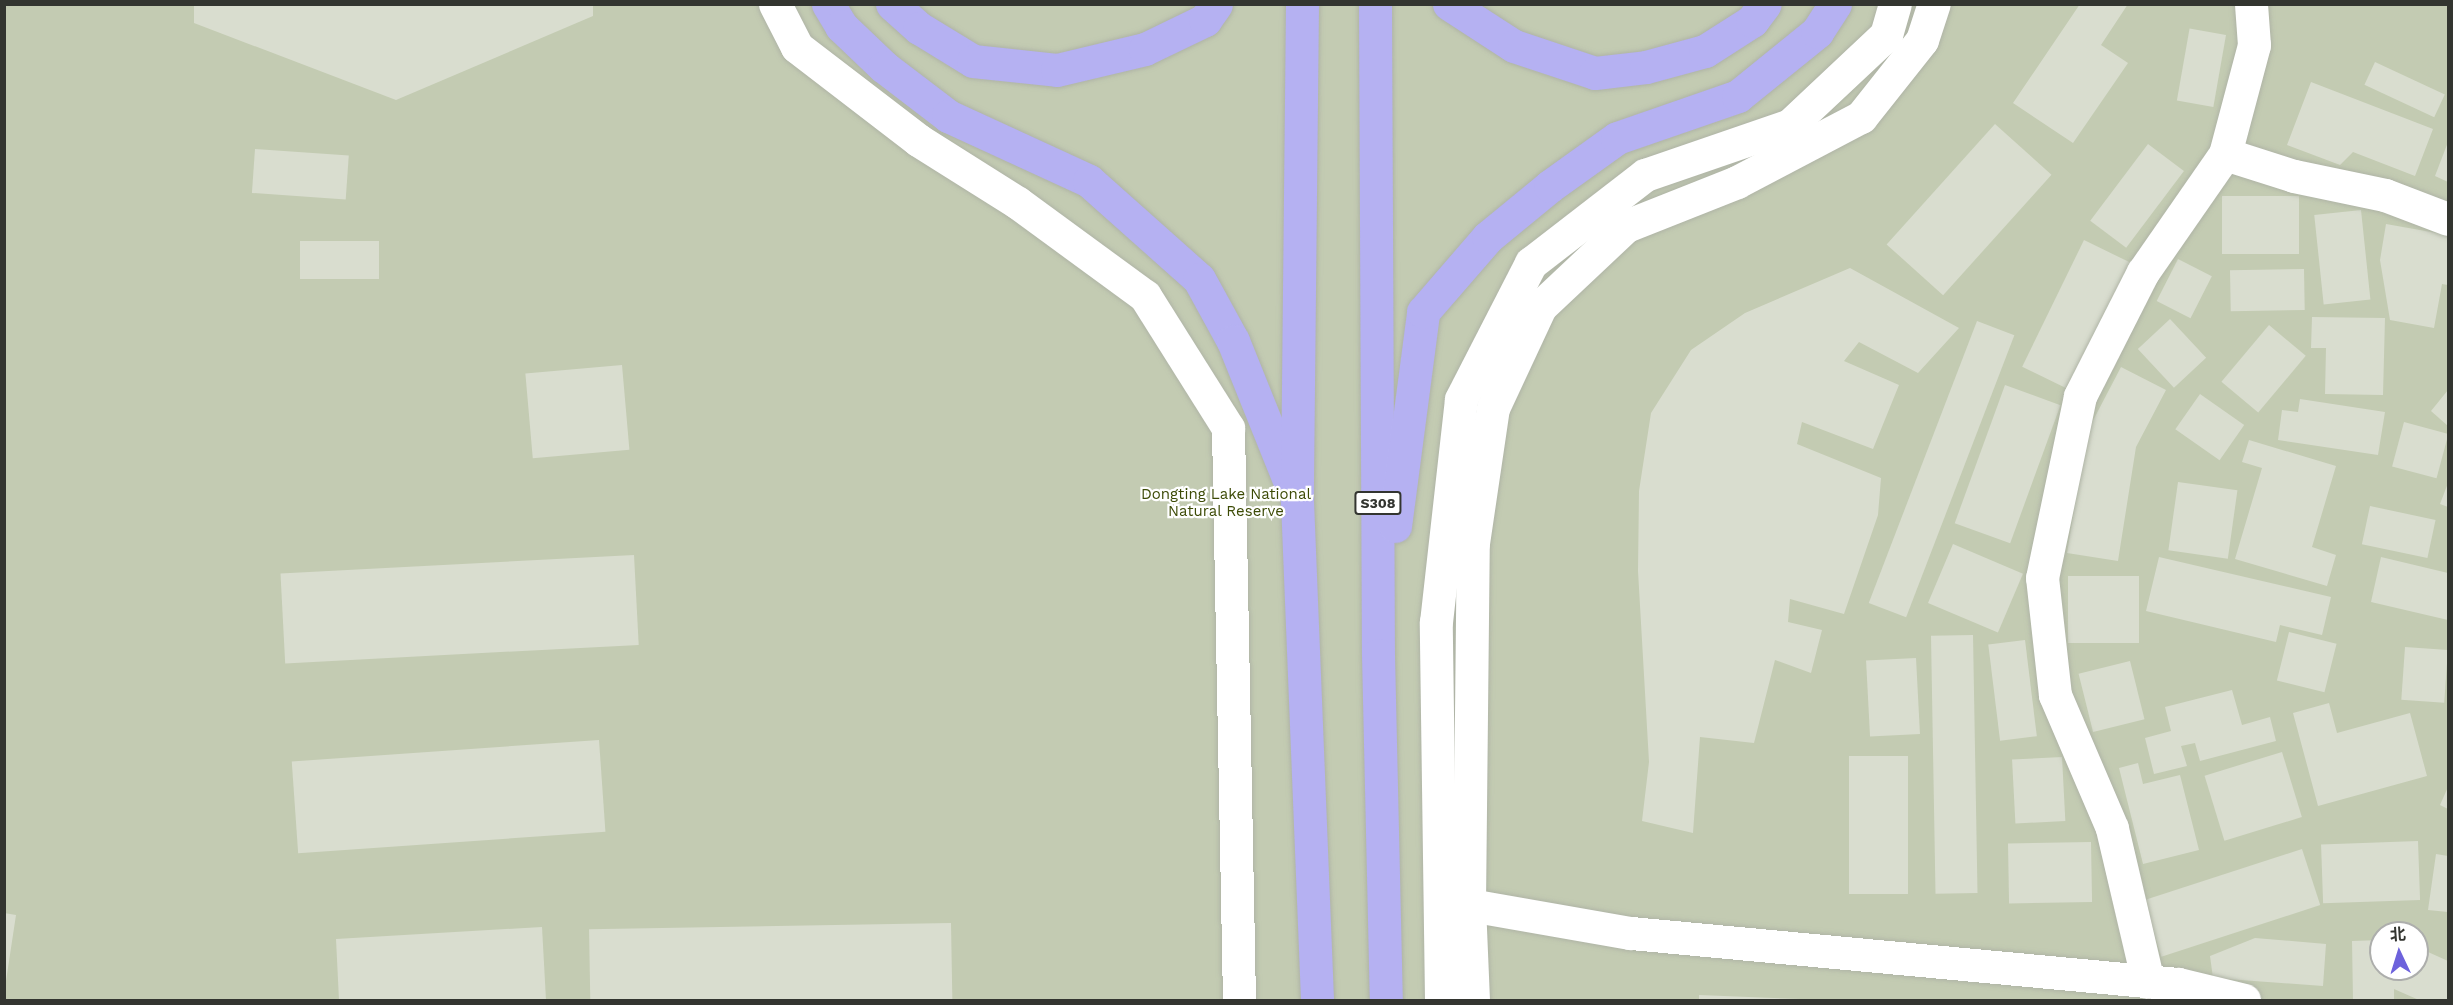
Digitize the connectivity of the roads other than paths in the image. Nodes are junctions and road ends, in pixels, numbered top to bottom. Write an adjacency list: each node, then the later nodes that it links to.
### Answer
1 (775, 4): 19 (street)
2 (828, 4): 15 (main road)
3 (892, 4): 4 (main road)
4 (1216, 4)
5 (1302, 4): 15 (main road)
6 (1376, 4): 16 (main road, S308)
7 (1449, 4): 8 (main road)
8 (1765, 4)
9 (1835, 4): 16 (main road)
10 (1895, 4): 17 (street)
11 (1934, 4): 17 (street)
12 (2251, 4): 13 (street)
13 (2225, 154): 14 (street); 18 (street)
14 (2448, 219)
15 (1297, 501): 20 (main road)
16 (1378, 655): 21 (main road, S308)
17 (1454, 903): 18 (street); 22 (street); 23 (street)
18 (2148, 982): 24 (street)
19 (1239, 1000)
20 (1317, 1000)
21 (1386, 1000)
22 (1441, 1000)
23 (1473, 1000)
24 (2244, 1000)

